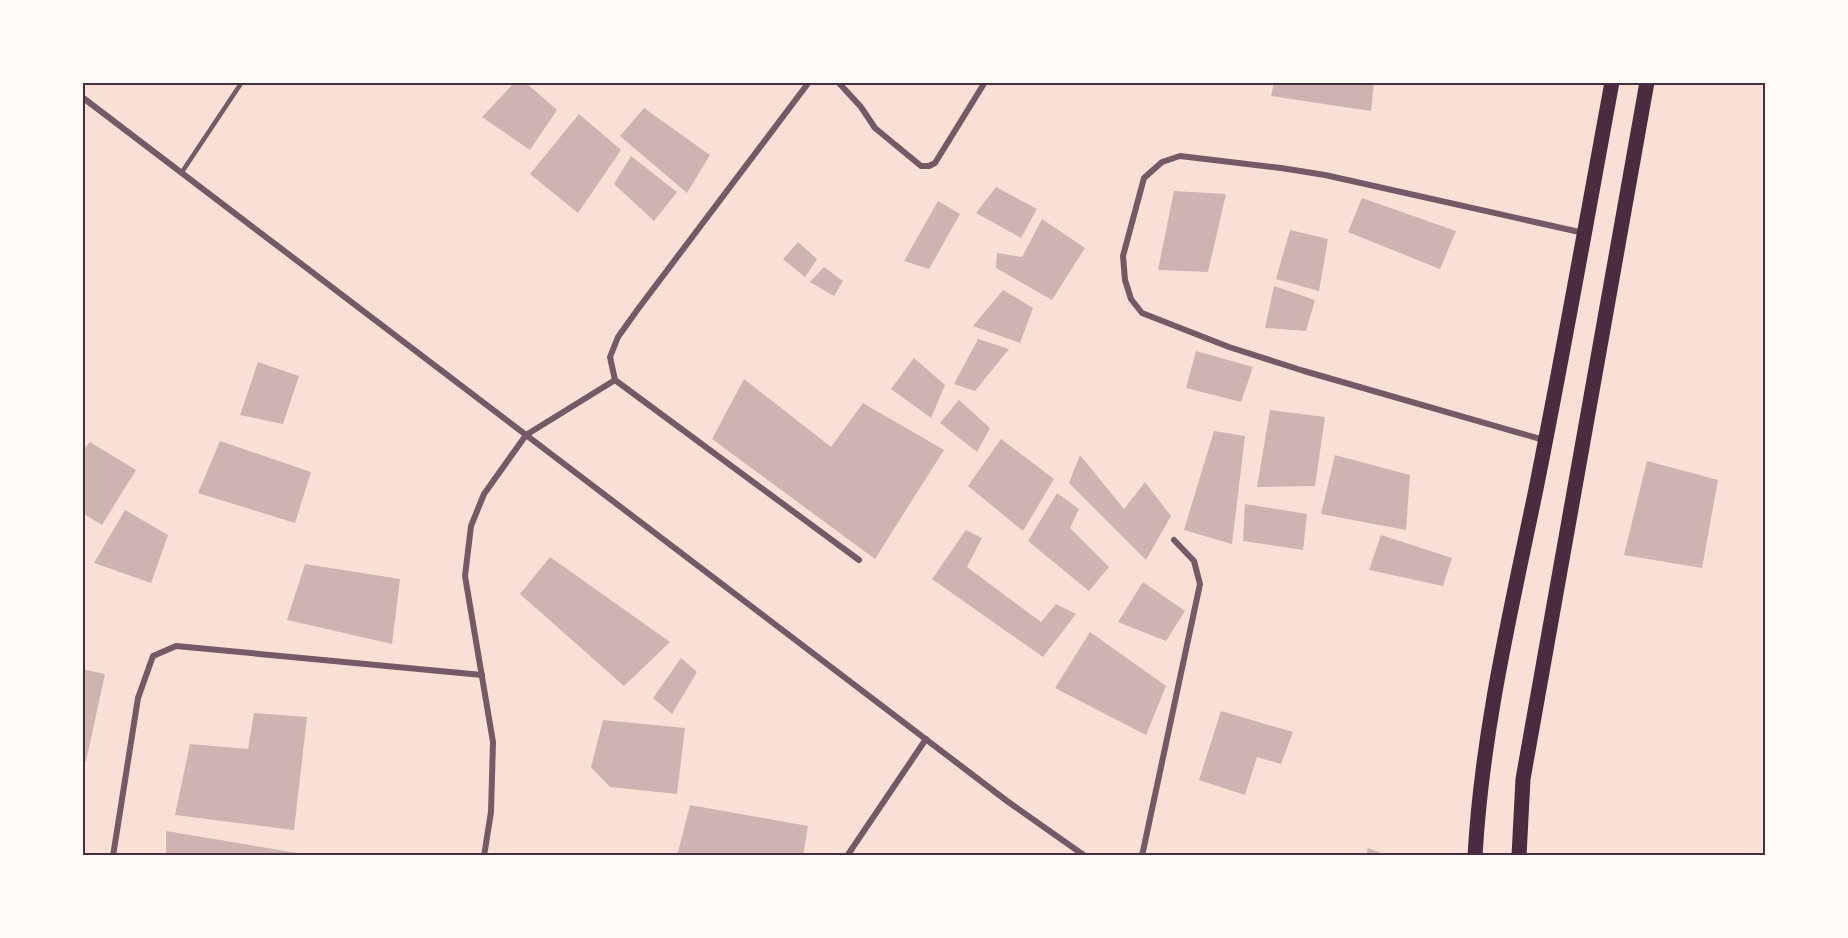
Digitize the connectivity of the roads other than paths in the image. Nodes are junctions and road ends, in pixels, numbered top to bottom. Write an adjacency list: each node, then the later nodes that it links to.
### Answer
1 (242, 82): 8 (lane)
2 (809, 82): 10 (street)
3 (838, 82): 4 (street)
4 (985, 82)
5 (1612, 82): 9 (main road)
6 (1647, 82): 23 (main road)
7 (82, 97): 8 (street)
8 (182, 172): 11 (street)
9 (1584, 233): 12 (main road); 12 (street)
10 (615, 380): 11 (street); 14 (street)
11 (526, 435): 15 (street); 16 (street)
12 (1545, 440): 22 (main road)
13 (1174, 540): 21 (street)
14 (859, 560)
15 (482, 675): 17 (street); 18 (street)
16 (926, 739): 19 (street); 20 (street)
17 (113, 855)
18 (484, 855)
19 (847, 855)
20 (1085, 855)
21 (1142, 855)
22 (1475, 855)
23 (1519, 855)

